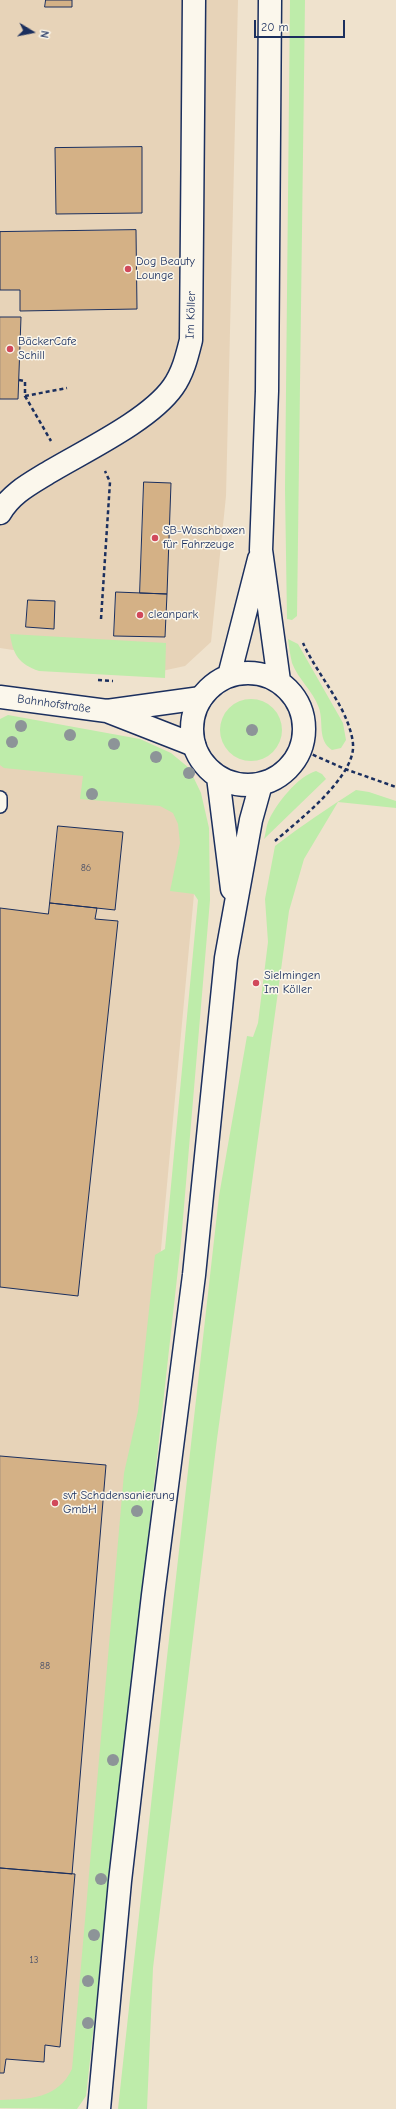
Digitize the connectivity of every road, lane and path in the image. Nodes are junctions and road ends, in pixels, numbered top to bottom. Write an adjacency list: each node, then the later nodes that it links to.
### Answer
1 (194, 0): 6 (main road, Im Köller)
2 (270, 0): 9 (main road)
3 (19, 380): 5 (path)
4 (67, 388): 5 (path)
5 (24, 396): 7 (path)
6 (94, 444): 7 (main road, Im Köller); 10 (path)
7 (64, 463): 8 (main road, Im Köller)
8 (0, 512)
9 (261, 550): 11 (main road); 12 (main road)
10 (101, 619)
11 (271, 628): 14 (main road); 21 (path)
12 (229, 676): 14 (main road); 17 (main road)
13 (95, 680): 15 (path)
14 (279, 681): 20 (main road)
15 (117, 682)
16 (0, 697): 18 (main road, Bahnhofstraße)
17 (201, 698): 18 (main road, Bahnhofstraße); 19 (main road)
18 (107, 711): 19 (main road, Bahnhofstraße)
19 (194, 745): 22 (main road)
20 (300, 749): 21 (path); 23 (main road)
21 (345, 769): 24 (path); 27 (path)
22 (218, 777): 23 (main road); 28 (main road)
23 (261, 784): 28 (main road)
24 (396, 787)
25 (0, 798): 26 (lane)
26 (0, 806)
27 (274, 842)
28 (234, 908): 29 (main road)
29 (99, 2109)

